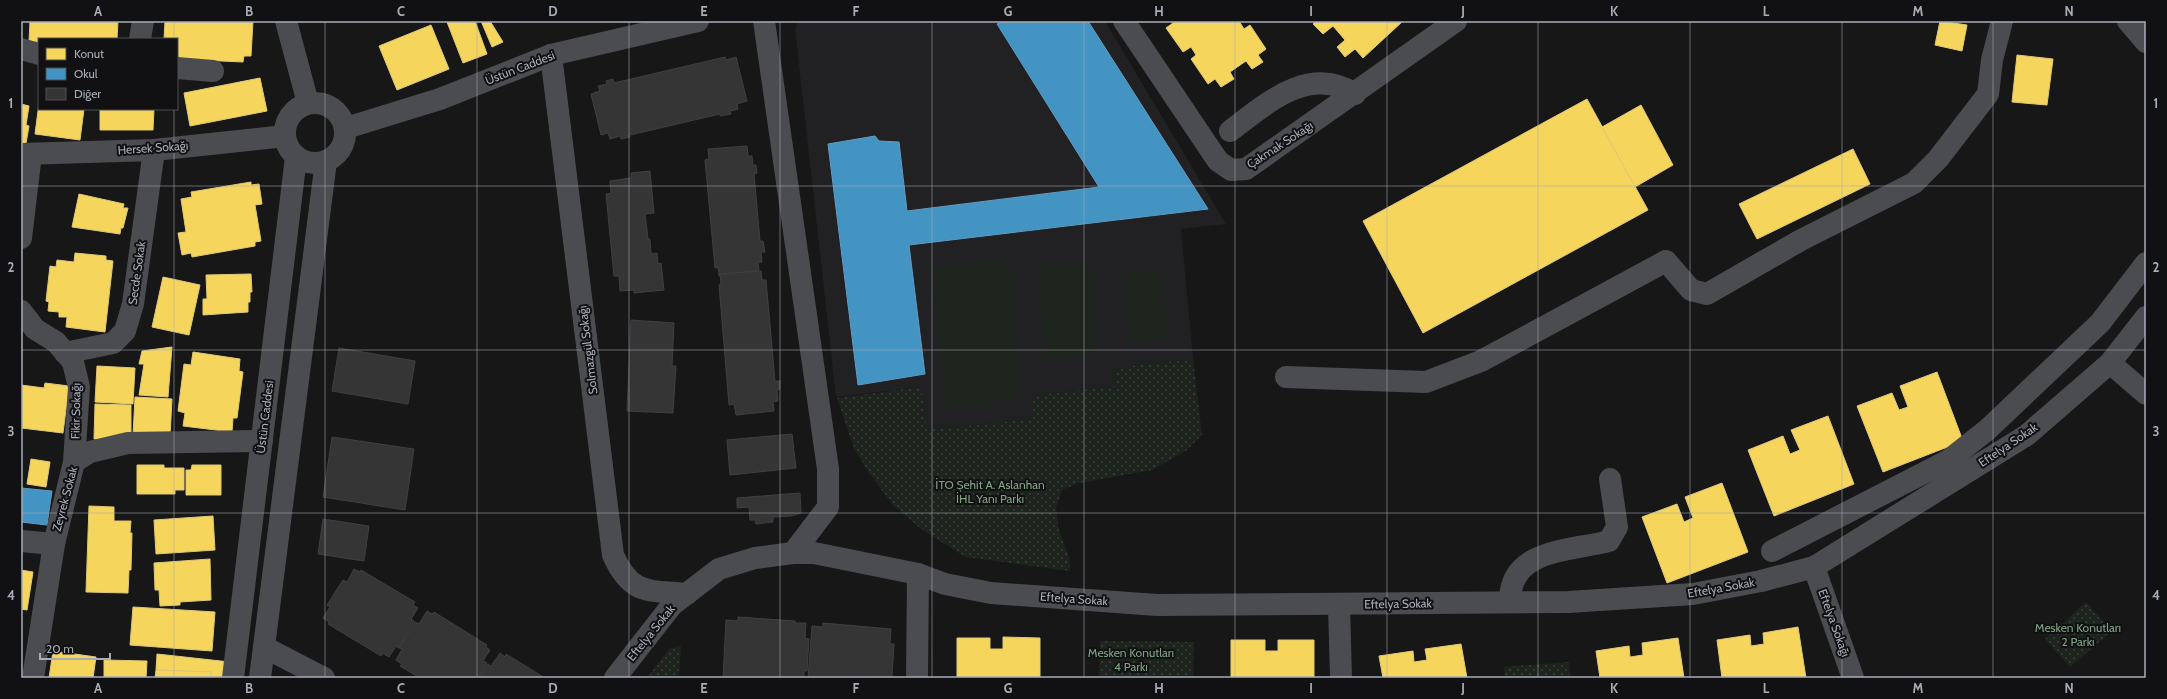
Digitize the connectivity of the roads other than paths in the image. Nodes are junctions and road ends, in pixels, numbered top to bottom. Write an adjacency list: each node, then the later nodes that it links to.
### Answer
1 (143, 21): 9 (street)
2 (286, 21): 17 (street)
3 (698, 21): 13 (street, Üstün Caddesi)
4 (764, 21): 39 (street)
5 (1124, 21): 16 (street, Çakmak Sokağı)
6 (1456, 21): 16 (street, Çakmak Sokağı)
7 (2002, 21): 31 (street)
8 (2128, 21): 10 (street)
9 (140, 38)
10 (2146, 42)
11 (21, 49): 12 (street)
12 (38, 54)
13 (551, 55): 18 (street, Üstün Caddesi); 42 (street, Solmazgül Sokağı)
14 (178, 68): 15 (street)
15 (213, 70)
16 (1355, 94): 19 (street)
17 (308, 103): 18 (street); 20 (street)
18 (346, 128): 24 (street)
19 (1230, 131)
20 (286, 136): 21 (street, Hersek Sokağı); 23 (street)
21 (154, 150): 22 (street, Hersek Sokağı); 29 (street, Secde Sokak)
22 (26, 154): 25 (street)
23 (296, 156): 24 (street); 33 (street, Üstün Caddesi)
24 (326, 161): 45 (street)
25 (21, 238)
26 (2146, 263): 38 (street)
27 (21, 311): 29 (street, Fikir Sokağı)
28 (2146, 317): 30 (street, Eftelya Sokak)
29 (65, 354): 34 (street, Fikir Sokağı)
30 (2110, 363): 32 (street); 40 (street, Eftelya Sokak)
31 (1286, 377)
32 (2146, 394)
33 (262, 441): 34 (street, Zeyrek Sokak); 47 (street, Üstün Caddesi)
34 (74, 462): 37 (street, Zeyrek Sokak)
35 (1610, 479): 43 (street)
36 (21, 541): 37 (street)
37 (54, 544): 46 (street, Zeyrek Sokak)
38 (1772, 551)
39 (792, 553): 41 (street, Eftelya Sokak); 42 (street, Eftelya Sokak)
40 (1814, 567): 43 (street, Eftelya Sokak); 53 (street, Eftelya Sokağı)
41 (918, 574): 44 (street, Eftelya Sokak); 51 (street)
42 (687, 594): 50 (street, Eftelya Sokak)
43 (1510, 602): 44 (street, Eftelya Sokak)
44 (1339, 605): 52 (street)
45 (264, 647): 48 (street); 49 (street)
46 (33, 678)
47 (233, 678)
48 (260, 678)
49 (324, 678)
50 (615, 678)
51 (917, 678)
52 (1341, 678)
53 (1854, 678)

